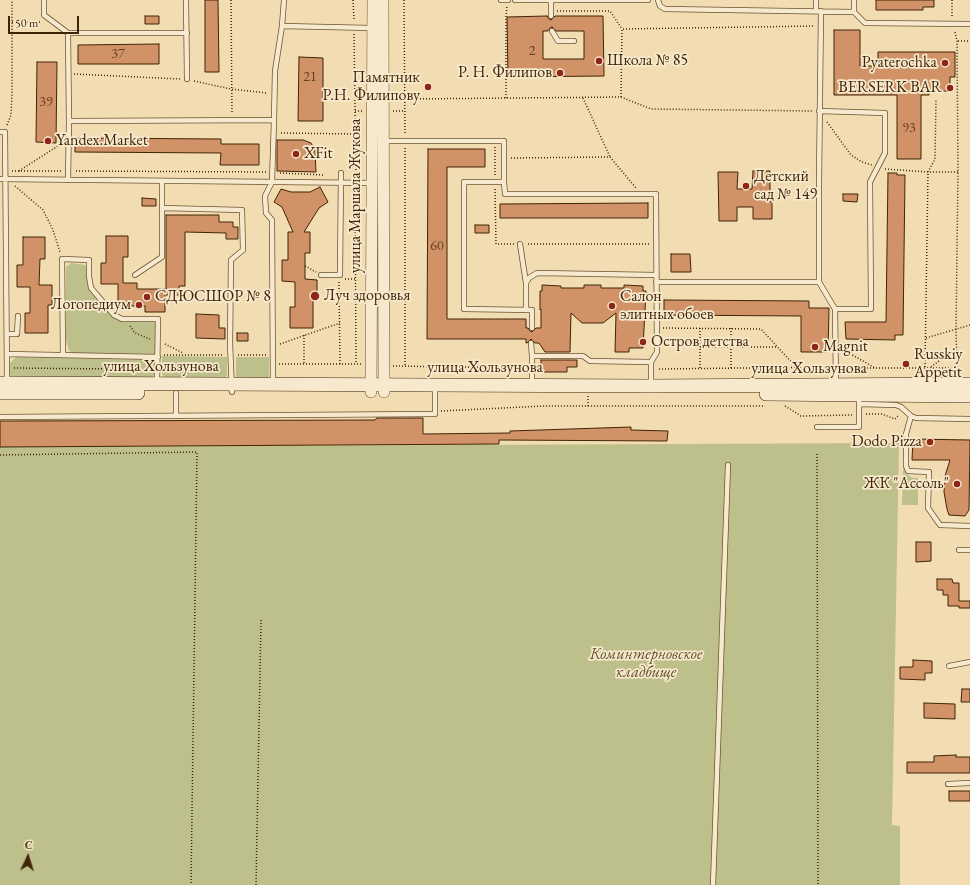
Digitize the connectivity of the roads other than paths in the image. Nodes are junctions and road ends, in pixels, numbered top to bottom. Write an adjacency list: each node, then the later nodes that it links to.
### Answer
1 (44, 0): 21 (lane)
2 (186, 0): 22 (lane)
3 (284, 0): 18 (lane)
4 (373, 0): 19 (street, улица Маршала Жукова)
5 (383, 0): 19 (street, улица Маршала Жукова)
6 (502, 0): 7 (lane)
7 (508, 0)
8 (515, 0): 9 (lane)
9 (551, 0): 10 (lane); 16 (lane)
10 (648, 0)
11 (658, 0): 14 (lane)
12 (816, 0): 14 (lane)
13 (854, 0): 15 (lane)
14 (819, 11): 15 (lane); 25 (lane)
15 (854, 12): 17 (lane)
16 (551, 14)
17 (970, 24)
18 (282, 26): 19 (lane); 26 (lane)
19 (378, 29): 29 (street, улица Маршала Жукова); 37 (street, улица Маршала Жукова)
20 (552, 31): 23 (lane)
21 (68, 33): 22 (lane); 27 (lane)
22 (187, 33): 24 (lane)
23 (574, 41)
24 (187, 79)
25 (819, 111): 44 (lane); 46 (lane)
26 (274, 120): 27 (lane); 34 (lane)
27 (69, 121): 32 (lane)
28 (2, 132): 31 (lane)
29 (383, 141): 35 (lane); 65 (street, улица Маршала Жукова)
30 (341, 174): 36 (lane)
31 (3, 179): 32 (lane); 50 (lane)
32 (68, 180): 33 (lane)
33 (162, 181): 34 (lane); 38 (lane)
34 (272, 182): 36 (lane); 58 (lane)
35 (504, 182): 42 (lane); 47 (lane)
36 (341, 183): 37 (lane); 40 (lane)
37 (372, 183): 65 (street, улица Маршала Жукова)
38 (162, 208): 41 (lane); 64 (lane)
39 (520, 244): 45 (lane)
40 (321, 274)
41 (135, 275)
42 (656, 275): 43 (lane); 45 (lane)
43 (656, 282): 44 (lane); 56 (lane)
44 (819, 282): 46 (lane)
45 (526, 283): 47 (lane)
46 (835, 309): 62 (lane)
47 (526, 310): 49 (lane)
48 (18, 316): 50 (lane)
49 (532, 328)
50 (7, 334): 52 (lane)
51 (531, 343): 54 (lane)
52 (7, 354): 53 (lane); 63 (lane)
53 (62, 355): 55 (lane); 55 (lane)
54 (532, 356): 56 (lane); 60 (lane)
55 (158, 357): 57 (lane)
56 (651, 362): 61 (lane)
57 (157, 384): 63 (main road, улица Хользунова); 64 (main road, улица Хользунова)
58 (273, 384): 64 (main road, улица Хользунова); 65 (main road, улица Хользунова)
59 (970, 384): 62 (main road, улица Хользунова)
60 (532, 385): 61 (main road, улица Хользунова); 65 (main road, улица Хользунова)
61 (651, 386): 62 (main road, улица Хользунова)
62 (836, 386)
63 (2, 387): 67 (main road, улица Хользунова)
64 (232, 388): 65 (main road, улица Хользунова); 67 (main road, улица Хользунова)
65 (377, 388): 66 (main road, улица Хользунова)
66 (435, 392): 69 (main road, улица Хользунова); 71 (lane)
67 (176, 393): 71 (lane)
68 (970, 396): 69 (main road, улица Хользунова)
69 (859, 400): 72 (lane); 74 (lane)
70 (0, 416): 71 (lane)
71 (176, 416)
72 (911, 416): 73 (lane); 76 (lane)
73 (970, 419)
74 (817, 428)
75 (728, 465): 83 (lane)
76 (970, 526)
77 (959, 550): 78 (lane)
78 (970, 550)
79 (970, 662): 80 (lane)
80 (949, 666)
81 (970, 783): 82 (lane)
82 (948, 784)
83 (713, 885)

